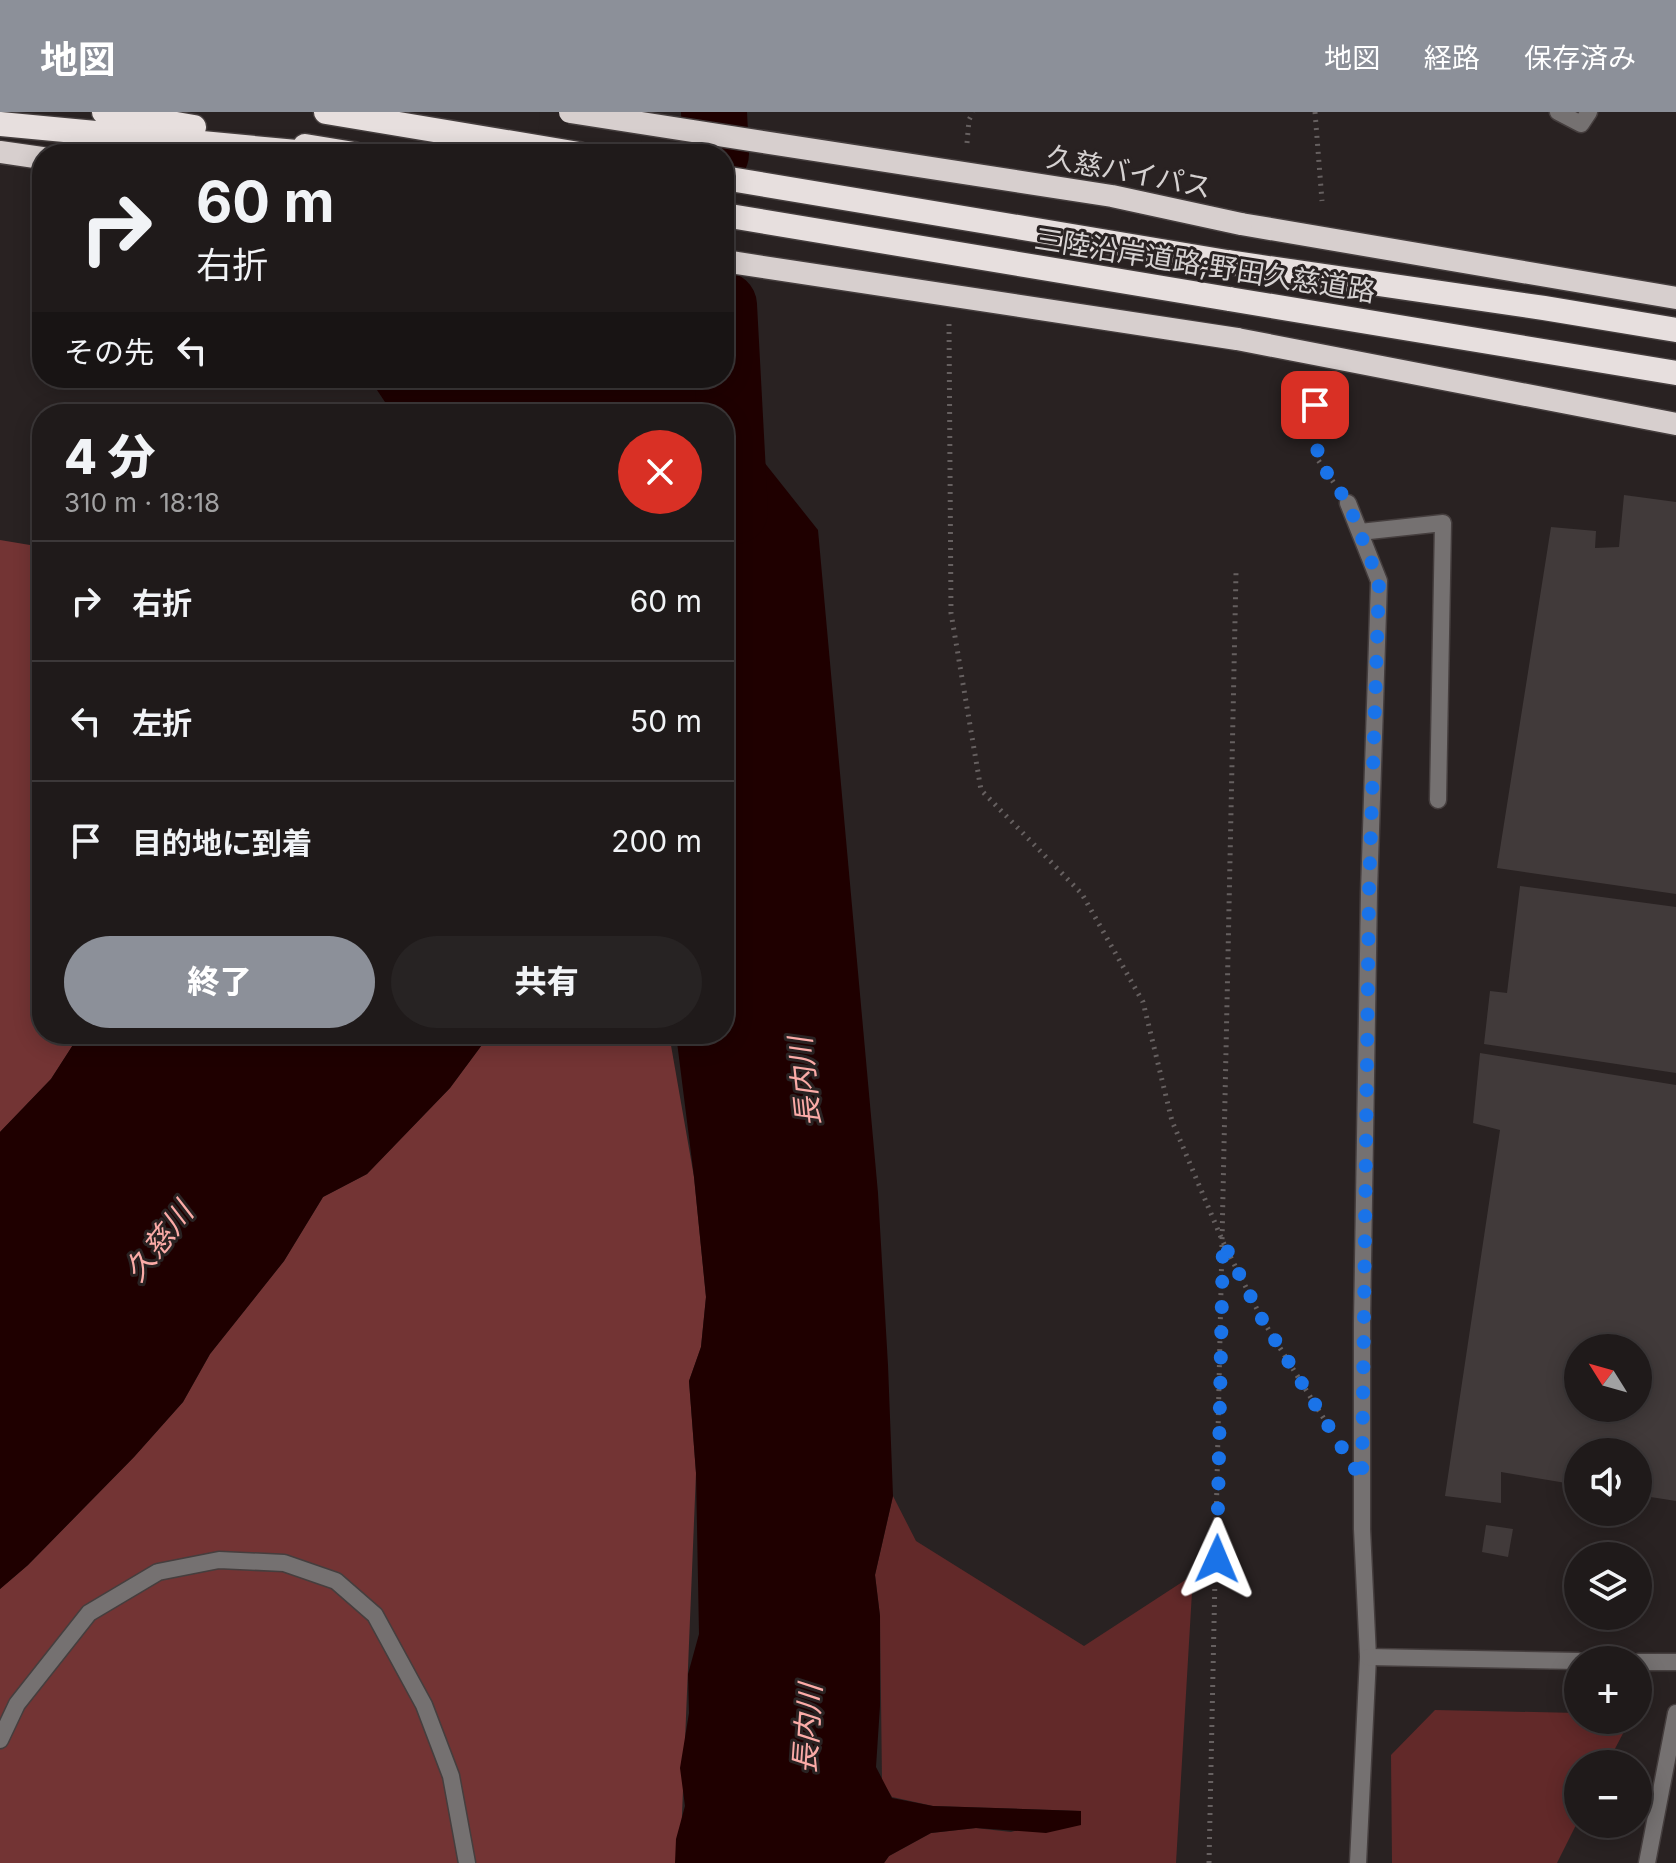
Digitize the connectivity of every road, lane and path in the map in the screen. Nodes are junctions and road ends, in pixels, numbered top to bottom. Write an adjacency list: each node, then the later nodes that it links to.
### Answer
1 (104, 112): 10 (highway)
2 (326, 112): 11 (highway)
3 (570, 112): 19 (highway, 久慈バイパス, bridge)
4 (973, 112): 12 (path)
5 (1315, 112): 16 (path)
6 (1558, 112): 7 (street)
7 (1589, 112)
8 (0, 124): 9 (highway)
9 (212, 144)
10 (294, 144)
11 (519, 144)
12 (966, 151)
13 (0, 152): 14 (highway)
14 (32, 157)
15 (734, 180): 21 (highway, 三陸沿岸道路;野田久慈道路, bridge)
16 (1322, 201)
17 (734, 217): 22 (highway, 三陸沿岸道路;野田久慈道路, bridge)
18 (734, 263): 24 (highway, bridge)
19 (1676, 298)
20 (949, 324): 29 (path)
21 (1676, 330)
22 (1676, 373)
23 (1315, 405): 25 (path)
24 (1676, 424)
25 (1348, 503): 26 (street)
26 (1360, 532): 28 (street); 30 (street)
27 (1236, 573): 29 (path)
28 (1438, 800)
29 (1223, 1242): 30 (path); 38 (path)
30 (1362, 1480): 31 (street)
31 (1368, 1657): 32 (street); 39 (street)
32 (1564, 1661)
33 (1652, 1662): 34 (street)
34 (1676, 1662)
35 (1676, 1713): 40 (street)
36 (0, 1740): 37 (street)
37 (467, 1863)
38 (1209, 1863)
39 (1358, 1863)
40 (1647, 1863)

